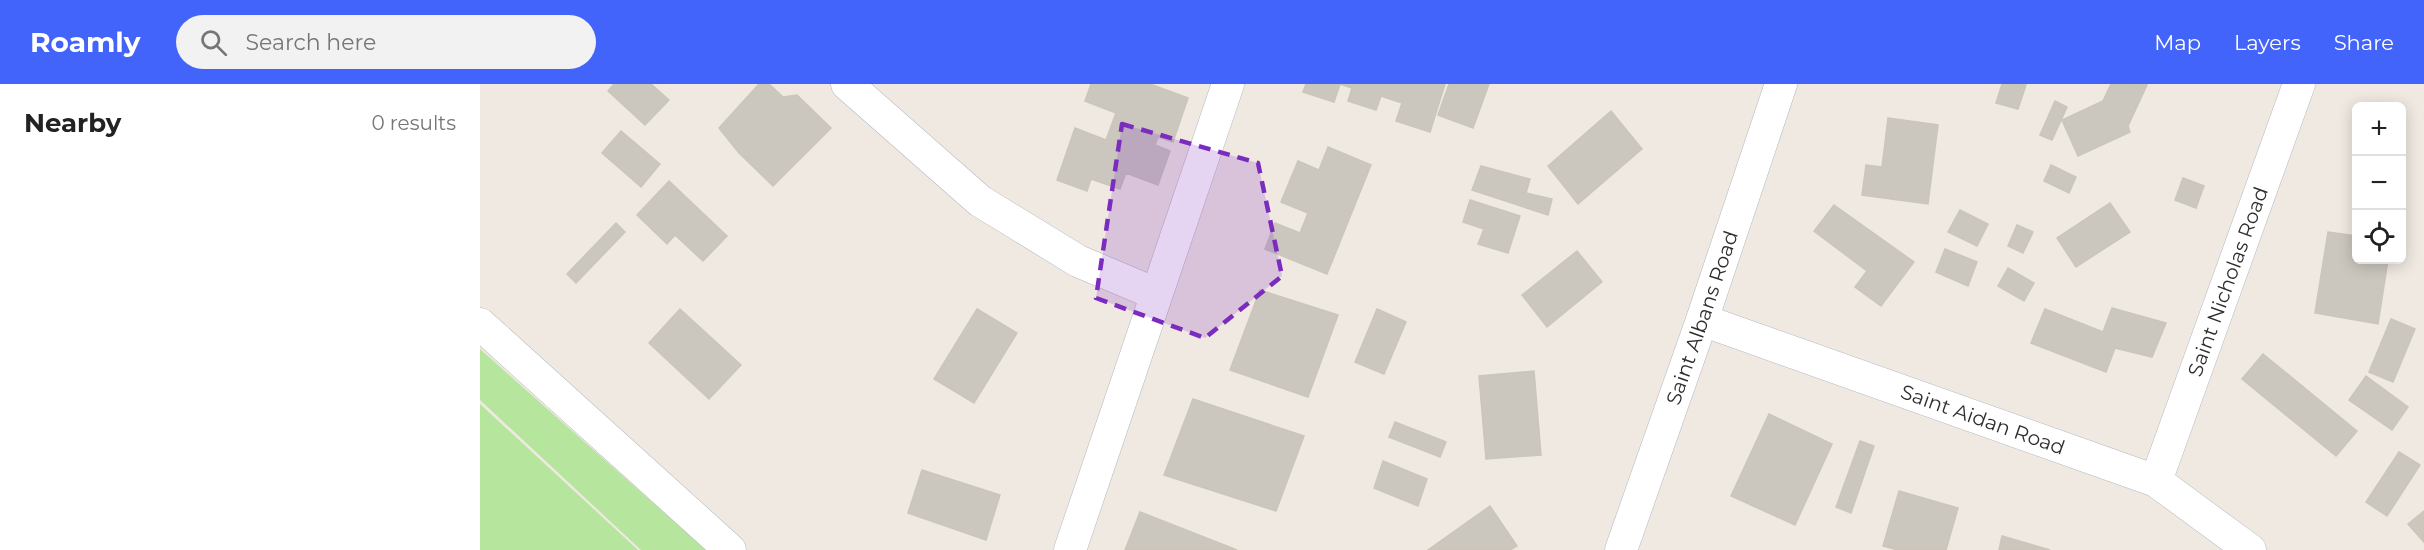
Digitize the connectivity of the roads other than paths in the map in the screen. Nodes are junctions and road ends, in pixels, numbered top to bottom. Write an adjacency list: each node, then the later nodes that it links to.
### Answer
1 (847, 84): 5 (street)
2 (1228, 84): 5 (street)
3 (1781, 84): 6 (street, Saint Albans Road)
4 (2299, 84): 8 (street, Saint Nicholas Road)
5 (1156, 294): 10 (street)
6 (1702, 320): 8 (street, Saint Aidan Road); 11 (street, Saint Albans Road)
7 (480, 324): 9 (street)
8 (2156, 481): 12 (street, Saint Aidan Road)
9 (730, 550)
10 (1070, 550)
11 (1621, 550)
12 (2250, 550)

